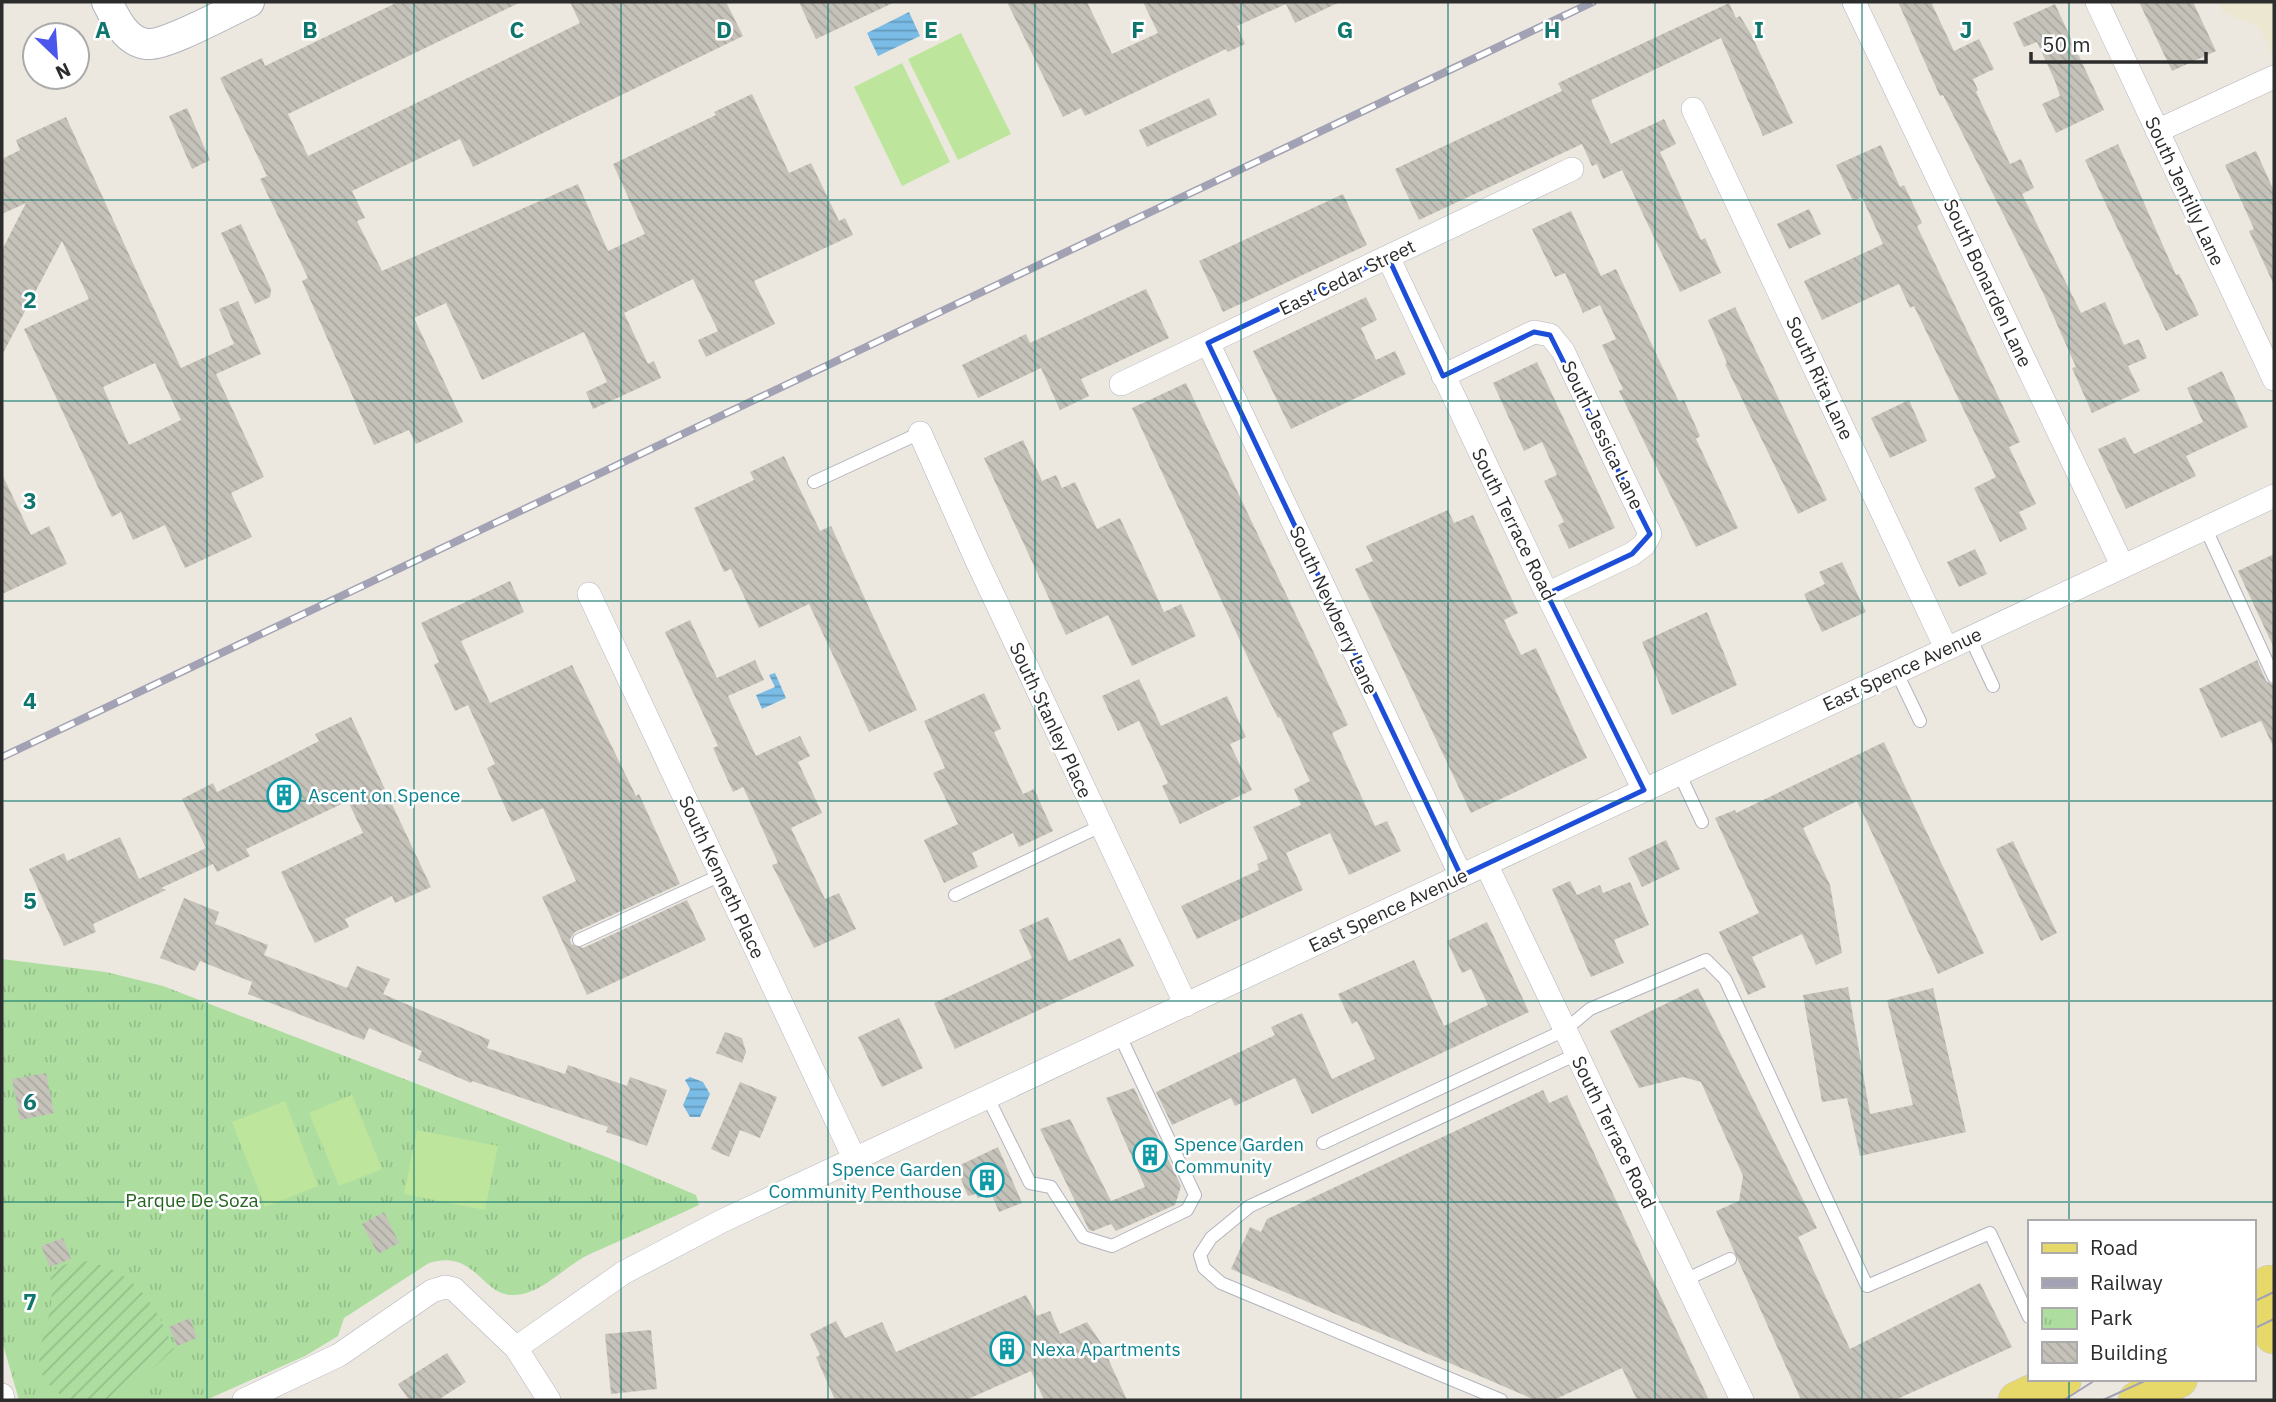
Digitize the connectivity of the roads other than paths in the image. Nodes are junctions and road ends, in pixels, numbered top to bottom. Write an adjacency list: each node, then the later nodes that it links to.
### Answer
1 (107, 2): 2 (street)
2 (249, 2)
3 (1854, 2): 18 (street, South Bonarden Lane)
4 (2096, 2): 7 (street, South Jentilly Lane)
5 (2274, 77): 7 (street)
6 (1693, 109): 22 (street, South Rita Lane)
7 (2157, 131): 12 (street, South Jentilly Lane)
8 (1572, 169): 9 (street, East Cedar Street)
9 (1388, 257): 10 (street, East Cedar Street); 11 (street, South Terrace Road)
10 (1208, 344): 13 (street, East Cedar Street); 33 (street, South Newberry Lane)
11 (1443, 376): 20 (street, South Terrace Road); 20 (street, South Jessica Lane)
12 (2274, 379)
13 (1121, 384)
14 (920, 433): 15 (lane); 30 (street, South Stanley Place)
15 (814, 482)
16 (2274, 496): 17 (street, East Spence Avenue)
17 (2205, 527): 18 (street, East Spence Avenue); 24 (lane)
18 (2122, 565): 21 (street, East Spence Avenue)
19 (589, 594): 32 (street, South Kenneth Place)
20 (1547, 594): 28 (street, South Terrace Road)
21 (1970, 637): 22 (street, East Spence Avenue); 25 (lane)
22 (1945, 648): 23 (street, East Spence Avenue)
23 (1896, 671): 26 (lane); 27 (street, East Spence Avenue)
24 (2274, 677)
25 (1993, 686)
26 (1920, 721)
27 (1679, 773): 28 (street, East Spence Avenue); 29 (lane)
28 (1644, 790): 31 (street, East Spence Avenue)
29 (1702, 822)
30 (1101, 826): 34 (lane); 36 (street, South Stanley Place)
31 (1486, 864): 33 (street, East Spence Avenue); 37 (street, South Terrace Road)
32 (721, 875): 35 (lane); 42 (street, South Kenneth Place)
33 (1461, 876): 36 (street, East Spence Avenue)
34 (955, 895)
35 (579, 940)
36 (1186, 1005): 38 (street, East Spence Avenue)
37 (1565, 1030): 39 (street, South Terrace Road); 41 (lane); 46 (lane)
38 (1120, 1036): 40 (street, East Spence Avenue); 40 (lane)
39 (1577, 1054): 44 (street, South Terrace Road); 55 (lane)
40 (988, 1098): 42 (street, East Spence Avenue)
41 (1324, 1143)
42 (856, 1160): 48 (street, East Spence Avenue)
43 (1730, 1259): 44 (lane)
44 (1685, 1280): 56 (street, South Terrace Road)
45 (2265, 1285): 47 (main road)
46 (2028, 1315)
47 (2269, 1338)
48 (516, 1348): 53 (street); 54 (street)
49 (2058, 1381): 57 (main road)
50 (2175, 1381): 58 (main road)
51 (2, 1395): 52 (street)
52 (3, 1400)
53 (244, 1400)
54 (549, 1400)
55 (1501, 1400)
56 (1742, 1400)
57 (2017, 1400)
58 (2137, 1400)

